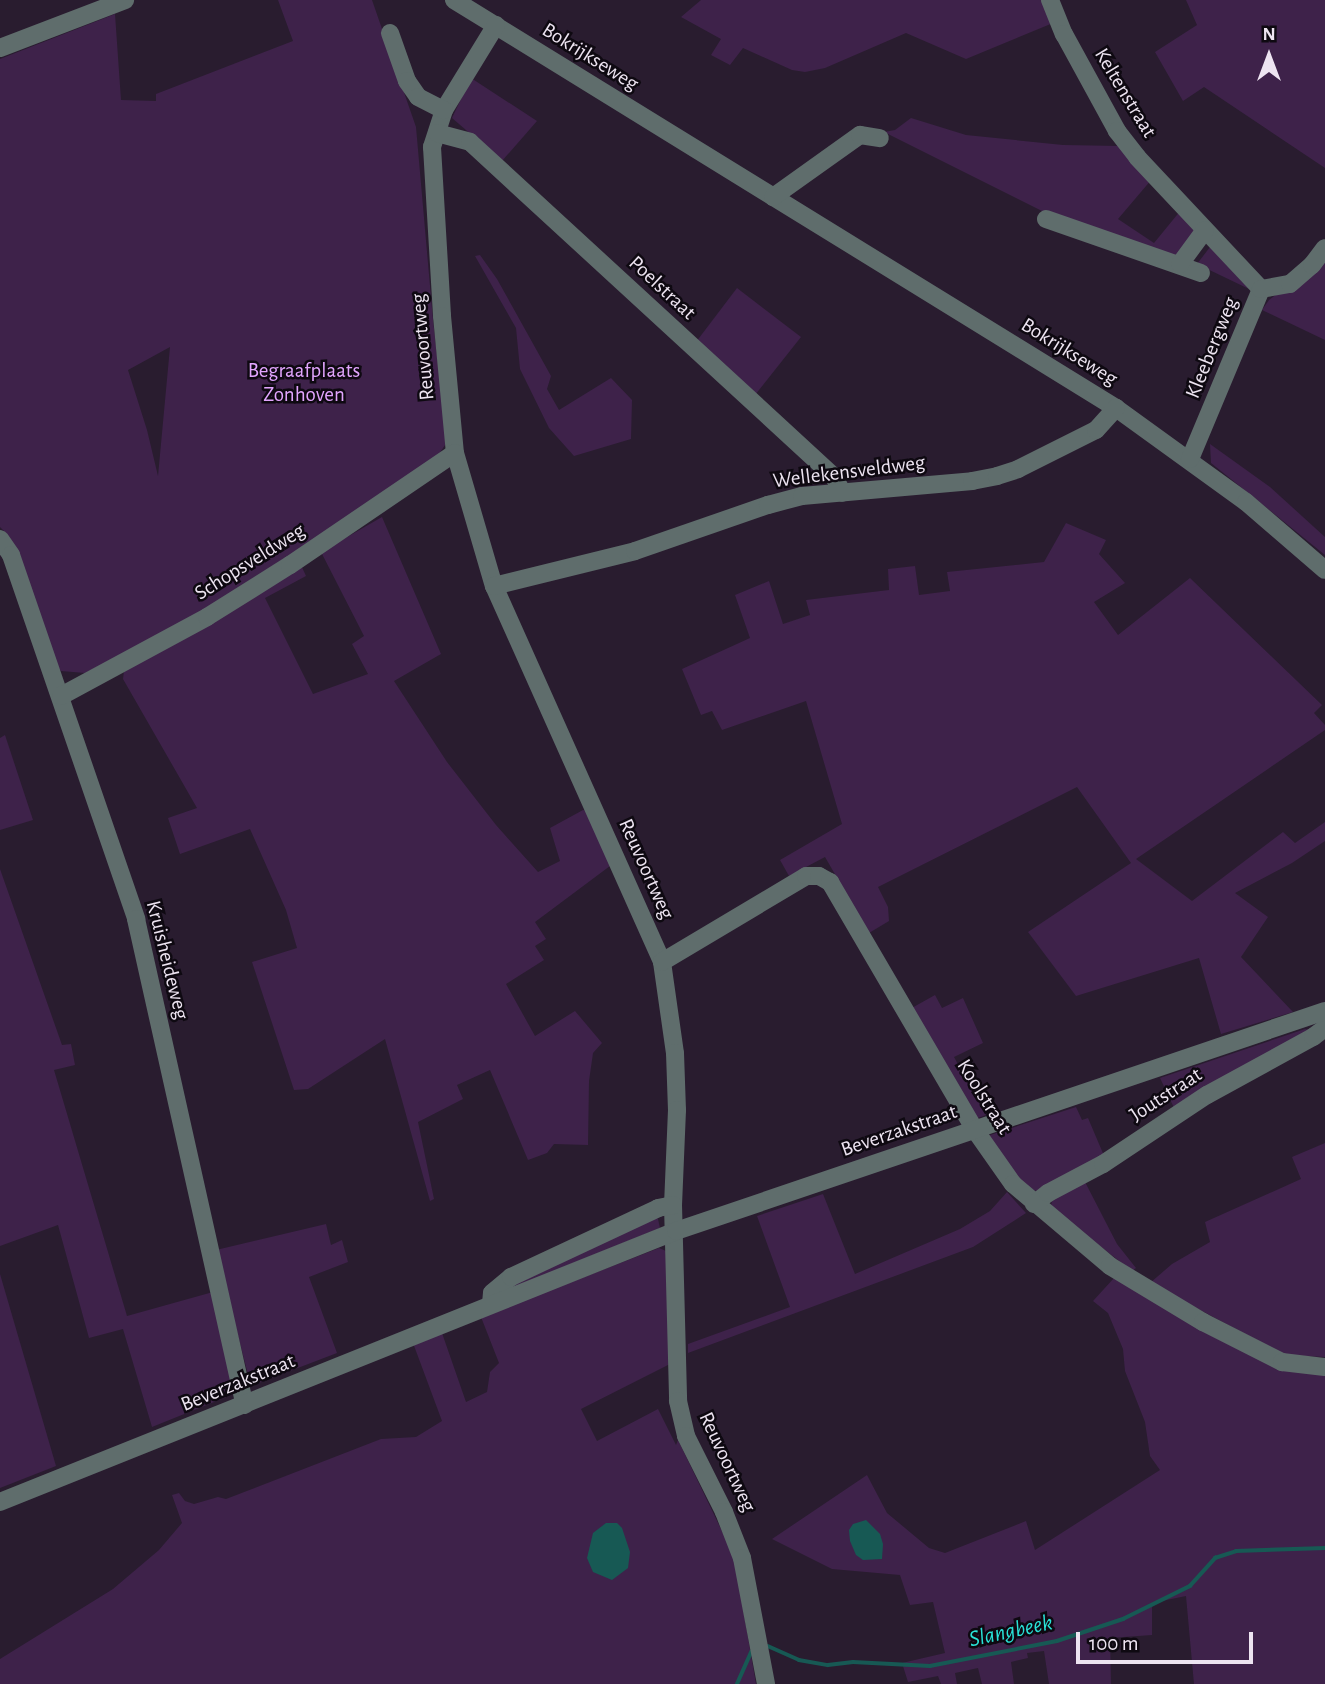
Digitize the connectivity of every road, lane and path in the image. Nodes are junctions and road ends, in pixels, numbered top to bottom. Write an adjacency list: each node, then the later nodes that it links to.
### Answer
1 (125, 0): 6 (street)
2 (454, 0): 4 (street, Bokrijkseweg)
3 (1050, 0): 12 (street, Keltenstraat)
4 (496, 25): 7 (street, Reuvoortweg); 10 (street, Bokrijkseweg)
5 (390, 33): 7 (street)
6 (0, 48)
7 (444, 110): 8 (street, Reuvoortweg)
8 (437, 133): 18 (street, Reuvoortweg); 20 (street, Poelstraat)
9 (880, 138): 10 (street)
10 (773, 197): 17 (street, Bokrijkseweg)
11 (1046, 219): 14 (street)
12 (1205, 230): 14 (street); 16 (street, Keltenstraat)
13 (1325, 248): 16 (street, Kleebergweg)
14 (1180, 264): 15 (street)
15 (1201, 273)
16 (1261, 289): 19 (street, Kleebergweg)
17 (1116, 408): 19 (street, Bokrijkseweg); 20 (street, Wellekensveldweg)
18 (455, 453): 23 (street, Reuvoortweg); 24 (street, Schopsveldweg)
19 (1190, 459): 22 (street, Bokrijkseweg)
20 (843, 493): 23 (street, Wellekensveldweg)
21 (0, 539): 24 (street, Kruisheideweg)
22 (1325, 570)
23 (494, 586): 25 (street, Reuvoortweg)
24 (61, 696): 34 (street, Kruisheideweg)
25 (662, 962): 28 (street, Koolstraat); 30 (street, Reuvoortweg)
26 (1325, 1011): 28 (street, Beverzakstraat)
27 (1325, 1027): 29 (street, Joutstraat)
28 (975, 1130): 29 (street, Koolstraat); 31 (street, Beverzakstraat)
29 (1034, 1204): 33 (street, Koolstraat)
30 (673, 1205): 31 (street, Reuvoortweg); 32 (street)
31 (676, 1231): 32 (street, Beverzakstraat); 36 (street, Reuvoortweg)
32 (491, 1304): 34 (street, Beverzakstraat)
33 (1325, 1367)
34 (245, 1405): 35 (street, Beverzakstraat)
35 (0, 1502)
36 (766, 1684)

